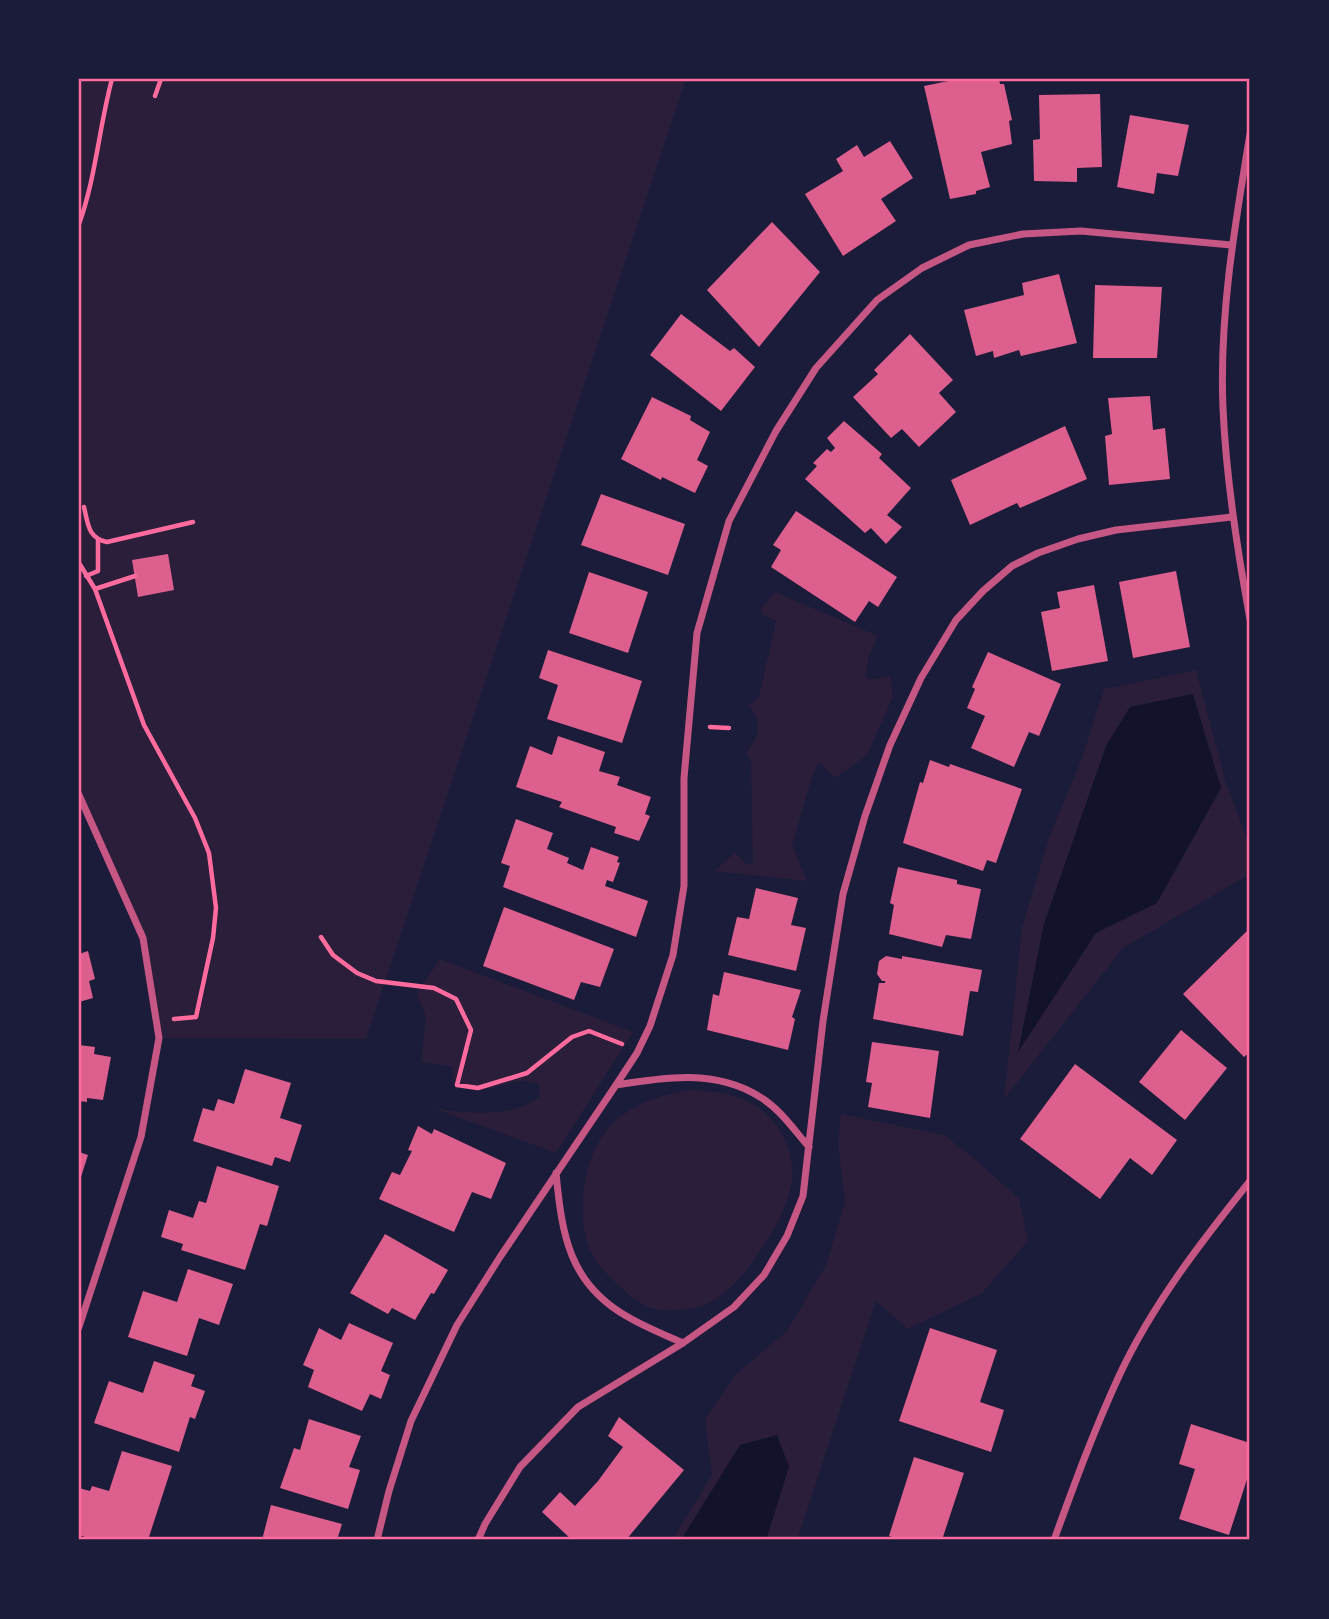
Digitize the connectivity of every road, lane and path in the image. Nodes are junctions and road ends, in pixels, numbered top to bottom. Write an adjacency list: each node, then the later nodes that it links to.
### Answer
1 (113, 79): 5 (path)
2 (160, 79): 3 (path)
3 (155, 96)
4 (1250, 134): 6 (street)
5 (79, 224)
6 (1231, 245): 8 (street); 21 (street)
7 (84, 507): 10 (path)
8 (1233, 517): 15 (street); 23 (street)
9 (193, 522): 10 (path)
10 (98, 540): 12 (path)
11 (79, 563): 12 (path)
12 (86, 576): 14 (path)
13 (135, 576): 14 (path)
14 (95, 589): 20 (path)
15 (1250, 619)
16 (710, 727): 17 (path)
17 (729, 728)
18 (79, 795): 26 (street)
19 (321, 937): 21 (path)
20 (196, 1017)
21 (637, 1053): 22 (street)
22 (617, 1085): 23 (street); 24 (street)
23 (810, 1147): 27 (street)
24 (556, 1172): 27 (street); 28 (street)
25 (1250, 1181): 30 (street)
26 (79, 1327)
27 (683, 1343): 29 (street)
28 (377, 1540)
29 (478, 1540)
30 (1054, 1540)

